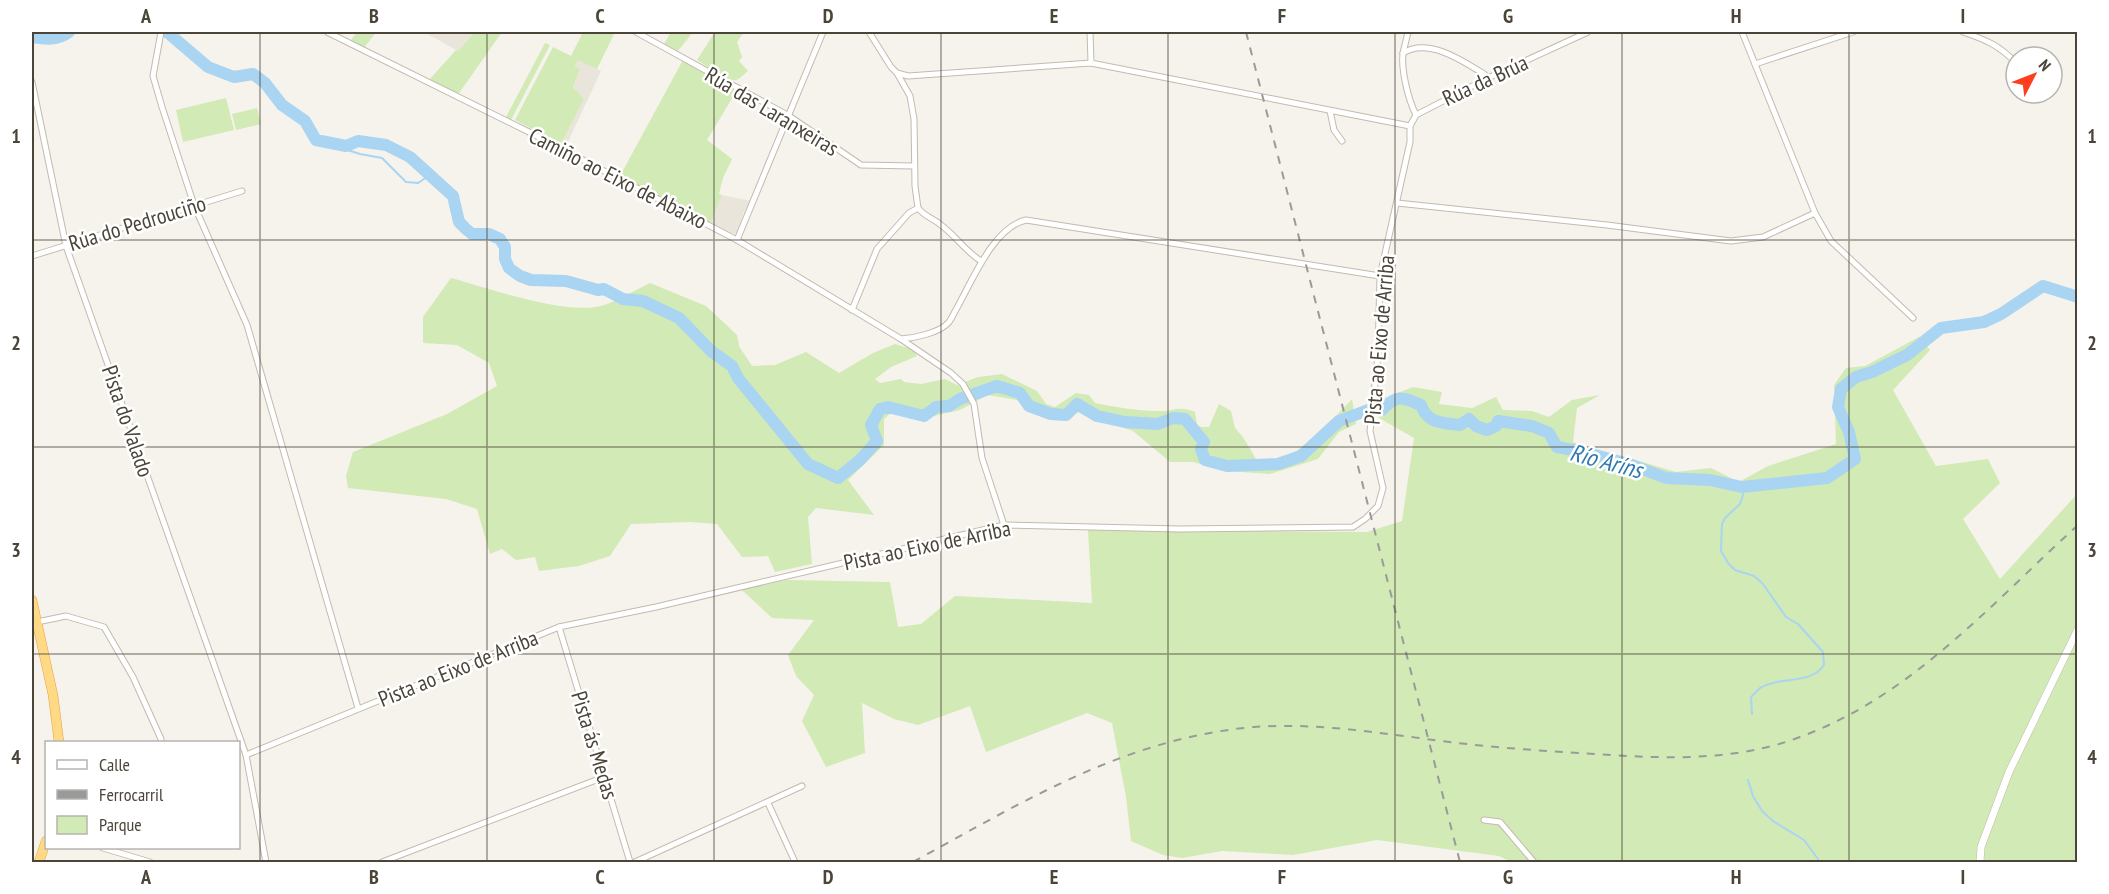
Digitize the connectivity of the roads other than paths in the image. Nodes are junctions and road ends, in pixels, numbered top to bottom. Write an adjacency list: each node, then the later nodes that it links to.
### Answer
1 (327, 32): 30 (street, Camiño ao Eixo de Abaixo)
2 (636, 32): 21 (street, Rúa das Laranxeiras)
3 (823, 32): 21 (street)
4 (869, 32): 16 (street)
5 (1090, 32): 14 (street)
6 (1408, 32): 13 (street)
7 (1588, 32): 17 (street, Rúa da Brúa)
8 (1742, 32): 15 (street)
9 (1853, 32): 15 (street)
10 (1963, 32): 12 (street)
11 (161, 33): 27 (street)
12 (2004, 51)
13 (1403, 53): 17 (street); 20 (street)
14 (1091, 63): 16 (street); 19 (street)
15 (1755, 64): 29 (street)
16 (897, 73): 24 (street)
17 (1488, 78): 20 (street, Rúa da Brúa)
18 (32, 82): 31 (street, Pista do Valado)
19 (1330, 111): 22 (street); 23 (street)
20 (1416, 115): 22 (street, Pista ao Eixo de Arriba)
21 (789, 116): 24 (street, Rúa das Laranxeiras); 30 (street)
22 (1410, 126): 26 (street, Pista ao Eixo de Arriba)
23 (1342, 141)
24 (915, 166): 28 (street)
25 (242, 191): 27 (street, Rúa do Pedrouciño)
26 (1397, 203): 29 (street); 34 (street, Pista ao Eixo de Arriba)
27 (194, 205): 31 (street, Rúa do Pedrouciño); 43 (street)
28 (918, 208): 33 (street); 35 (street)
29 (1815, 213): 36 (street)
30 (737, 240): 35 (street, Camiño ao Eixo de Abaixo)
31 (66, 246): 32 (street, Rúa do Pedrouciño); 46 (street, Pista do Valado)
32 (32, 256)
33 (981, 261): 34 (street); 37 (street)
34 (1380, 276): 38 (street, Pista ao Eixo de Arriba)
35 (852, 310): 37 (street, Camiño ao Eixo de Abaixo)
36 (1914, 318)
37 (901, 339): 38 (street, Camiño ao Eixo de Abaixo)
38 (1004, 525): 41 (street, Pista ao Eixo de Arriba)
39 (32, 600): 40 (highway)
40 (37, 622): 44 (street); 45 (highway)
41 (560, 627): 43 (street, Pista ao Eixo de Arriba); 47 (street, Pista ás Medas)
42 (2078, 629): 61 (street)
43 (358, 708): 46 (street, Pista ao Eixo de Arriba)
44 (161, 739)
45 (59, 741)
46 (246, 755): 55 (street, Pista do Valado)
47 (604, 777): 56 (street); 57 (street, Pista ás Medas)
48 (802, 786): 49 (street)
49 (768, 802): 58 (street); 59 (street)
50 (1484, 820): 60 (street)
51 (45, 844): 53 (highway)
52 (106, 849): 54 (street)
53 (39, 862)
54 (147, 862)
55 (266, 862)
56 (382, 862)
57 (630, 862)
58 (635, 862)
59 (795, 862)
60 (1534, 862)
61 (1980, 862)

